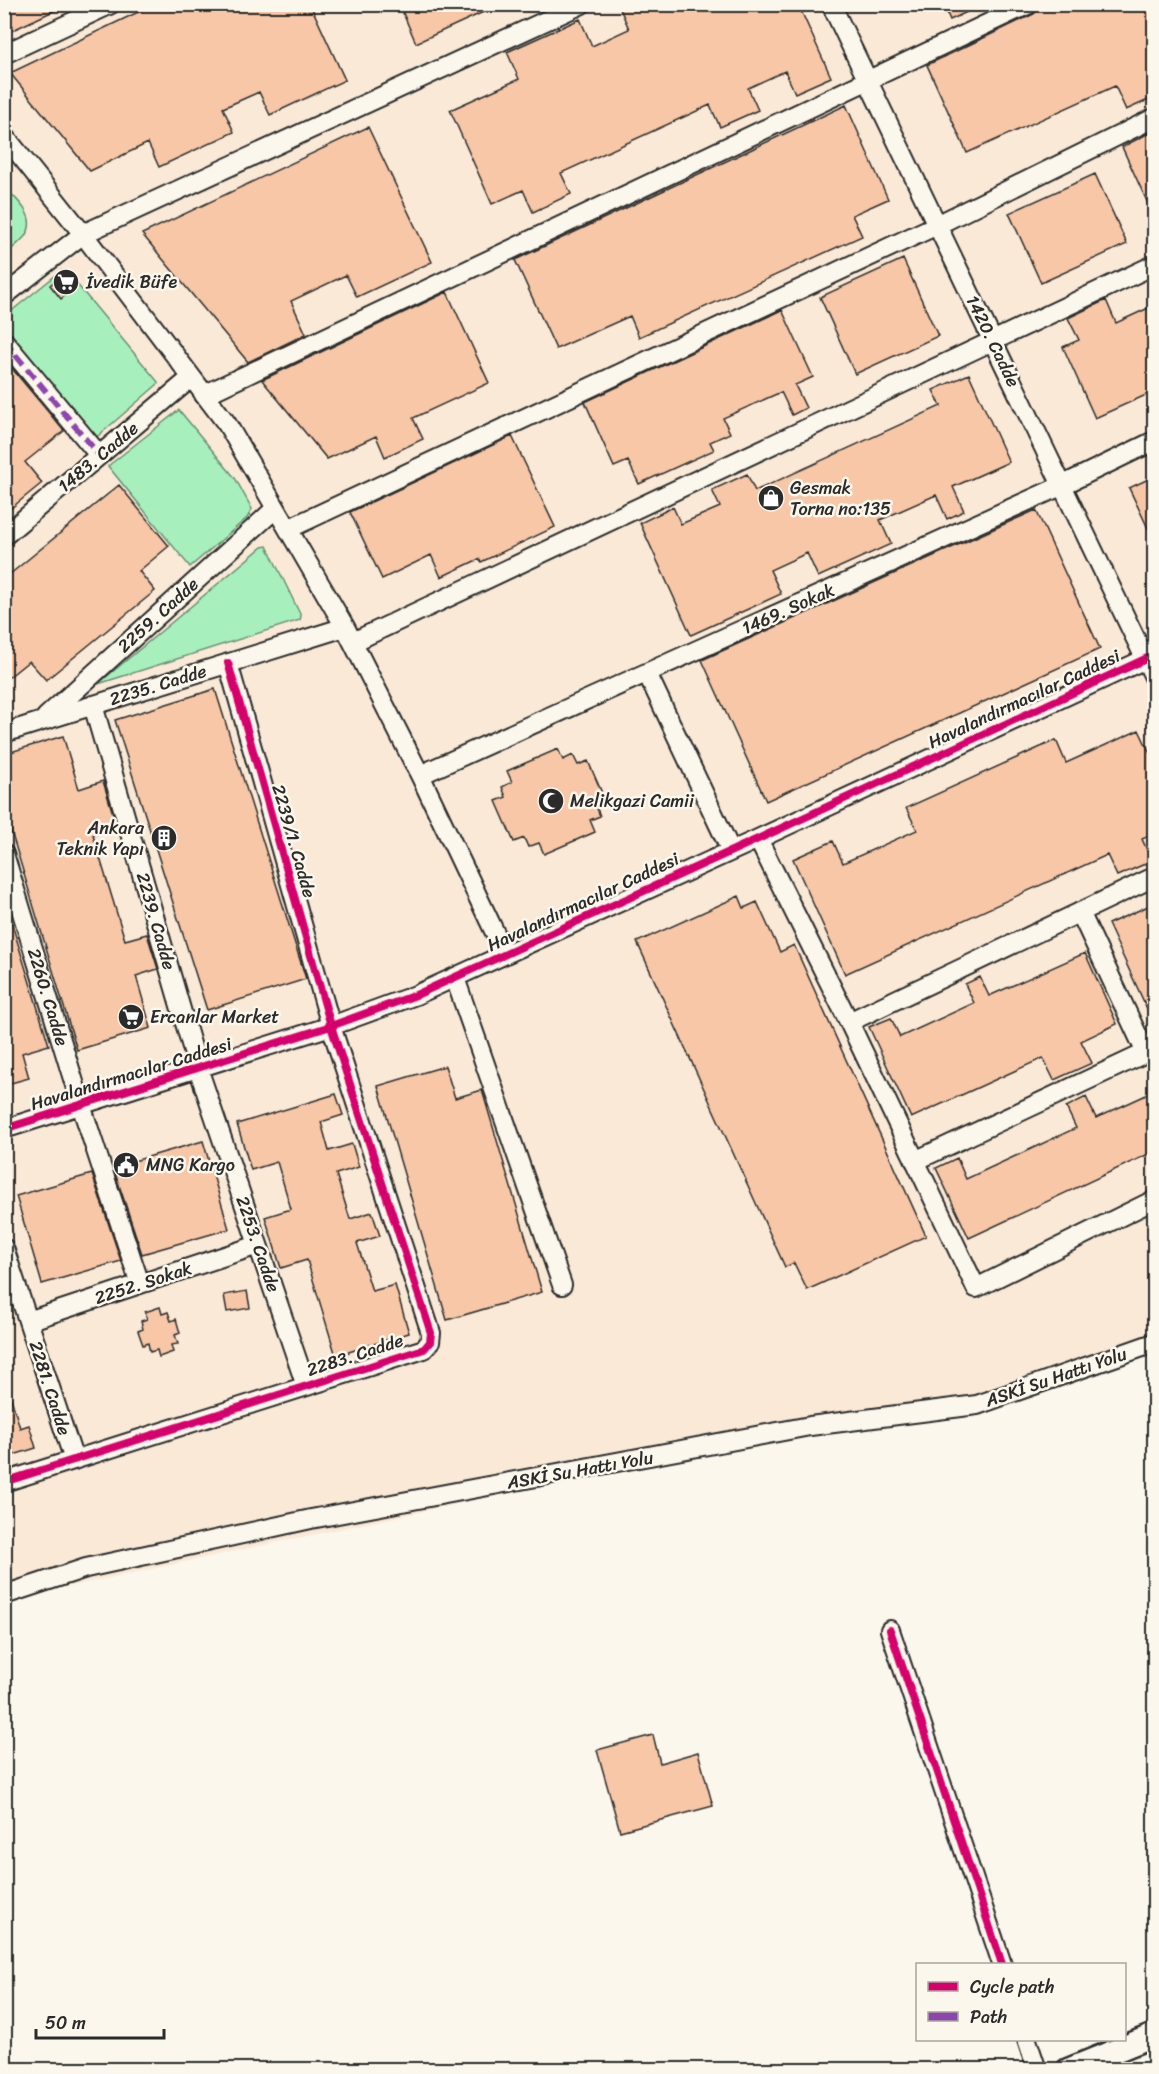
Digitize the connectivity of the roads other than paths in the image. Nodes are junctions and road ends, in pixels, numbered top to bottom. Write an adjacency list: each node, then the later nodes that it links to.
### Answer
1 (111, 4): 5 (street)
2 (582, 4): 10 (street)
3 (831, 4): 6 (street, 1420. Cadde)
4 (1029, 4): 6 (street)
5 (4, 54)
6 (868, 80): 9 (street, 1420. Cadde); 16 (street)
7 (1155, 118): 9 (street)
8 (4, 135): 10 (street)
9 (937, 225): 14 (street, 1420. Cadde); 21 (street)
10 (83, 234): 12 (street); 15 (street)
11 (1155, 265): 14 (street, 2235. Cadde)
12 (4, 296)
13 (4, 341): 18 (street)
14 (993, 341): 19 (street, 1420. Cadde); 23 (street, 2235. Cadde)
15 (191, 378): 16 (street); 18 (street, 1483. Cadde)
16 (204, 395): 20 (street)
17 (1155, 441): 19 (street, 1469. Sokak)
18 (99, 455): 22 (street, 1483. Cadde)
19 (1063, 485): 24 (street, 1420. Cadde); 26 (street, 1469. Sokak)
20 (276, 508): 21 (street); 29 (street, 2259. Cadde)
21 (288, 529): 23 (street)
22 (4, 537)
23 (349, 635): 25 (street, 2235. Cadde); 31 (street)
24 (1150, 657): 27 (street, 1420. Cadde); 32 (street, Havalandırmacılar Caddesi)
25 (228, 663): 28 (street, 2235. Cadde); 40 (street, 2239/1. Cadde)
26 (647, 673): 31 (street, 1469. Sokak); 33 (street)
27 (1155, 677)
28 (93, 705): 29 (street, 2235. Cadde); 42 (street, 2239. Cadde)
29 (40, 722): 30 (street, 2235. Cadde)
30 (7, 728)
31 (420, 775): 37 (street)
32 (758, 839): 33 (street, Havalandırmacılar Caddesi); 39 (street)
33 (731, 851): 37 (street, Havalandırmacılar Caddesi)
34 (4, 854): 43 (street, 2260. Cadde)
35 (1155, 877): 36 (street)
36 (1080, 912): 39 (street); 41 (street)
37 (505, 954): 38 (street, Havalandırmacılar Caddesi)
38 (455, 978): 40 (street, Havalandırmacılar Caddesi); 50 (street)
39 (849, 1022): 45 (street)
40 (331, 1026): 42 (street, Havalandırmacılar Caddesi); 53 (street, 2283. Cadde)
41 (1150, 1051): 45 (street)
42 (198, 1068): 43 (street, Havalandırmacılar Caddesi); 47 (street, 2253. Cadde)
43 (81, 1105): 44 (street, Havalandırmacılar Caddesi); 49 (street, 2260. Cadde)
44 (4, 1129)
45 (915, 1161): 46 (street)
46 (1155, 1200)
47 (258, 1245): 49 (street, 2252. Sokak); 53 (street, 2253. Cadde)
48 (4, 1248): 51 (street, 2281. Cadde)
49 (140, 1284): 51 (street, 2252. Sokak)
50 (562, 1285)
51 (28, 1321): 54 (street, 2281. Cadde)
52 (1155, 1343): 56 (street, ASKİ Su Hattı Yolu)
53 (306, 1386): 54 (street, 2283. Cadde)
54 (74, 1460): 55 (street, 2283. Cadde)
55 (4, 1482)
56 (4, 1595)
57 (890, 1630): 58 (street)
58 (1001, 1963)
59 (1155, 2035): 62 (main road)
60 (1027, 2041): 61 (street)
61 (1037, 2070)
62 (1068, 2070)

